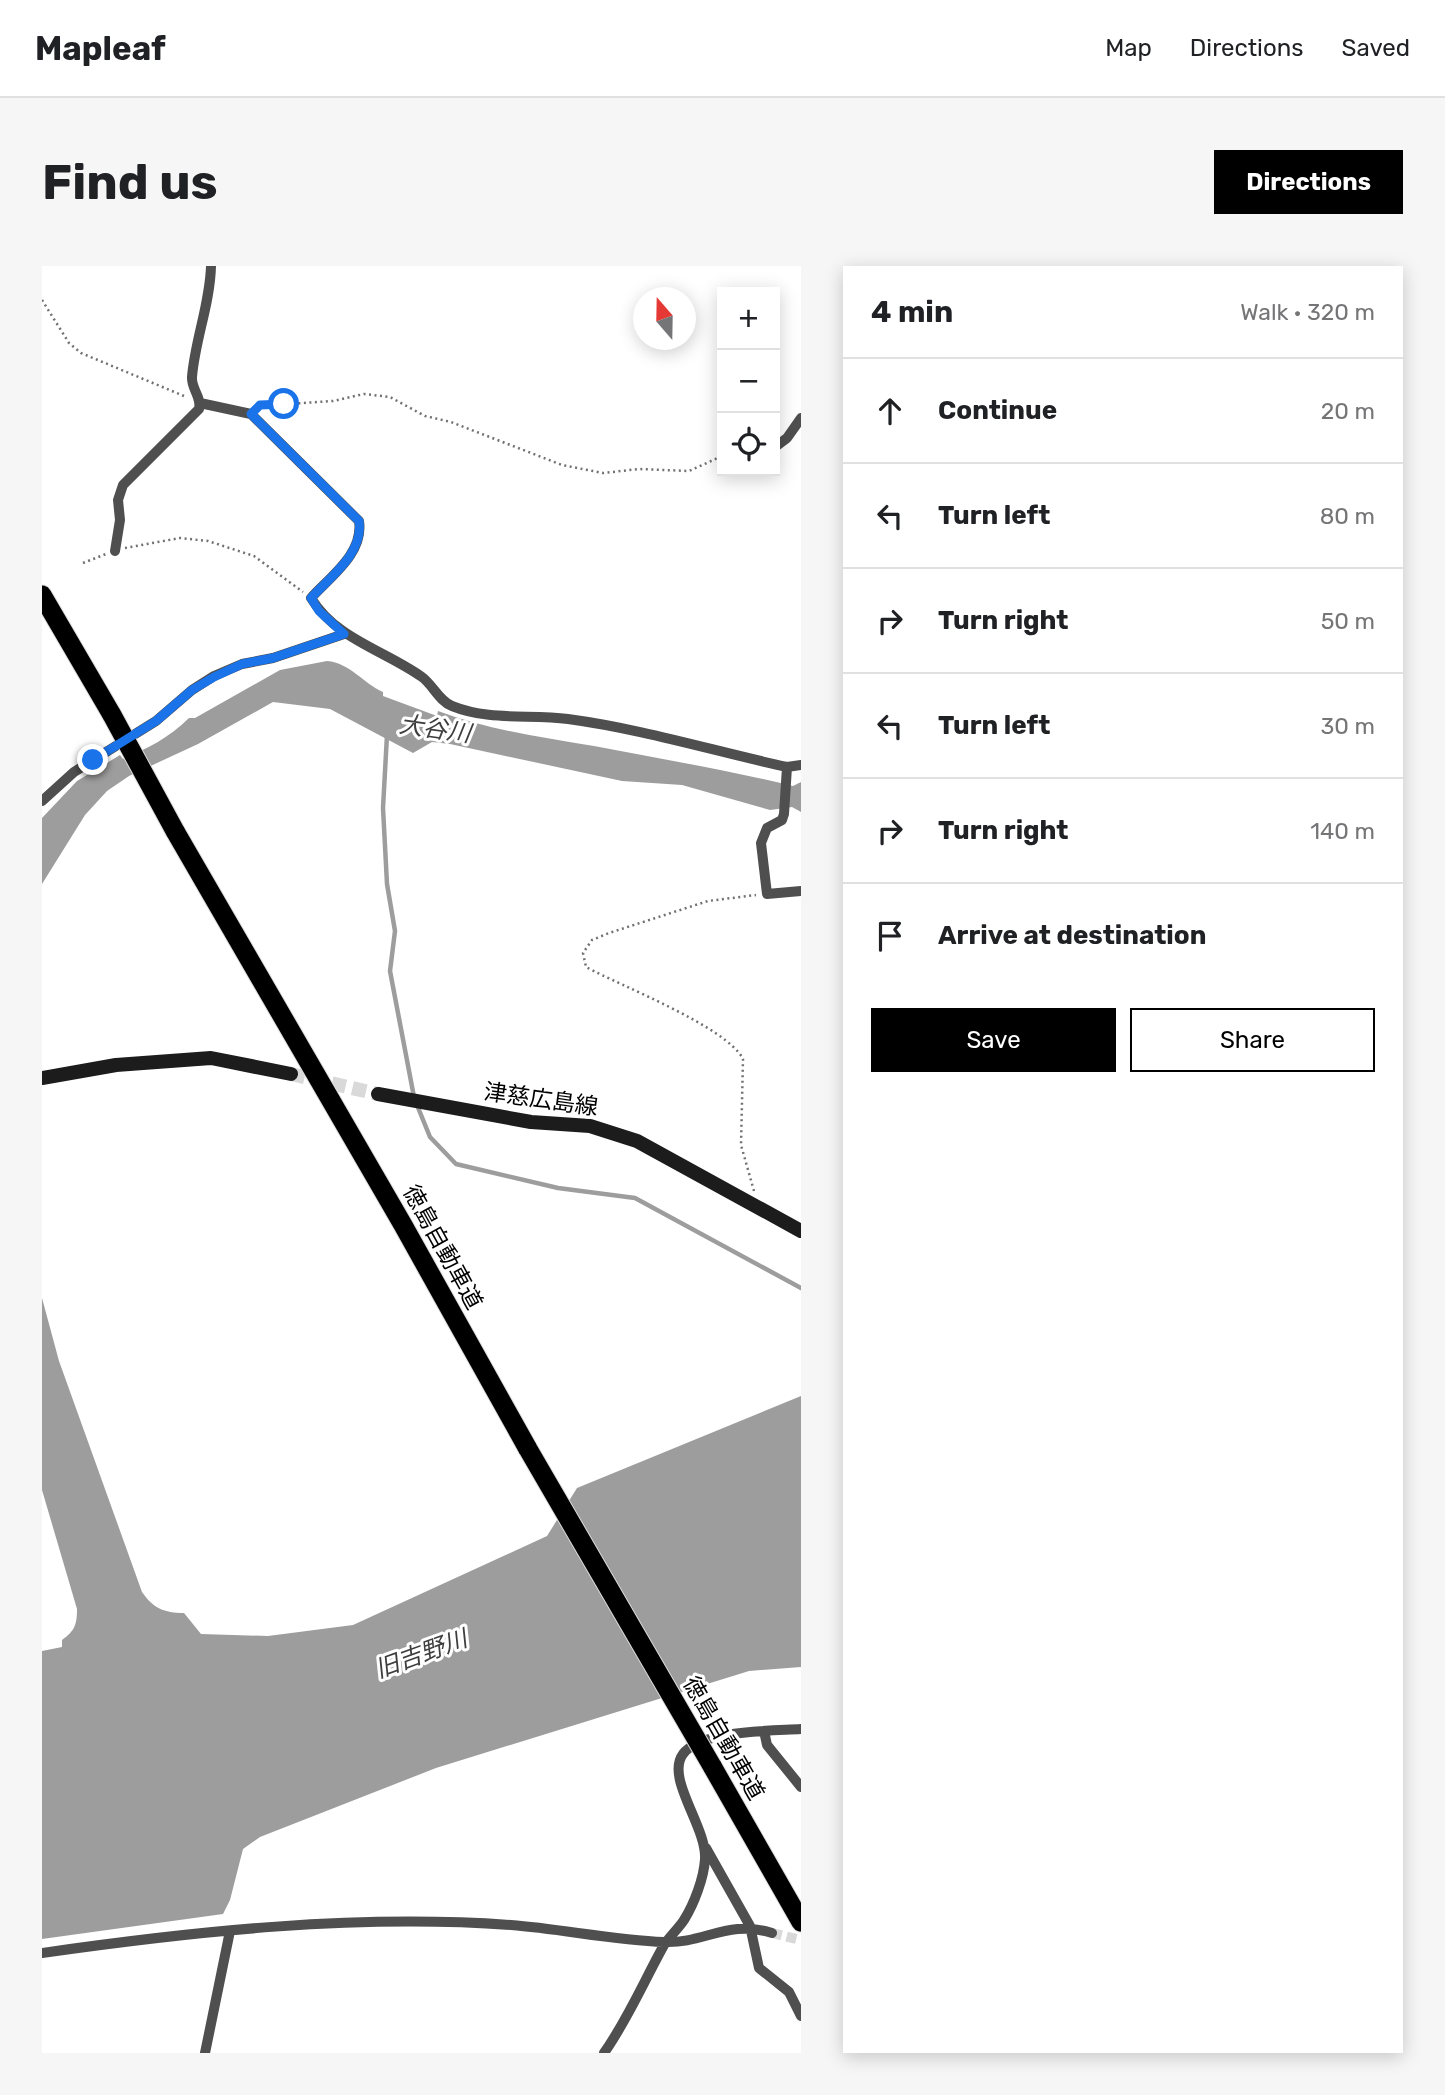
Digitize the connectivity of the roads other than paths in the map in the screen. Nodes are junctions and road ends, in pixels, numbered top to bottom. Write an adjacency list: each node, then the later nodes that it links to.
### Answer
1 (211, 266): 2 (street)
2 (200, 403): 5 (street); 7 (street)
3 (801, 418): 4 (street)
4 (780, 443)
5 (115, 551)
6 (42, 595): 18 (highway, 徳島自動車道, bridge)
7 (344, 634): 9 (street); 10 (street)
8 (801, 765): 9 (street)
9 (787, 767): 11 (street)
10 (42, 801)
11 (801, 891)
12 (291, 1074): 13 (main road)
13 (42, 1078)
14 (378, 1094): 15 (main road, 津慈広島線)
15 (801, 1231)
16 (801, 1729): 17 (street)
17 (764, 1731): 19 (street); 20 (street)
18 (725, 1787): 21 (highway); 22 (highway, 徳島自動車道)
19 (801, 1787)
20 (705, 1845): 23 (street); 26 (street)
21 (801, 1903)
22 (801, 1922)
23 (750, 1926): 25 (street); 26 (street); 28 (street)
24 (230, 1931): 26 (street); 27 (street); 29 (street)
25 (772, 1933)
26 (666, 1942): 30 (street)
27 (42, 1953)
28 (801, 2016)
29 (205, 2053)
30 (604, 2053)

